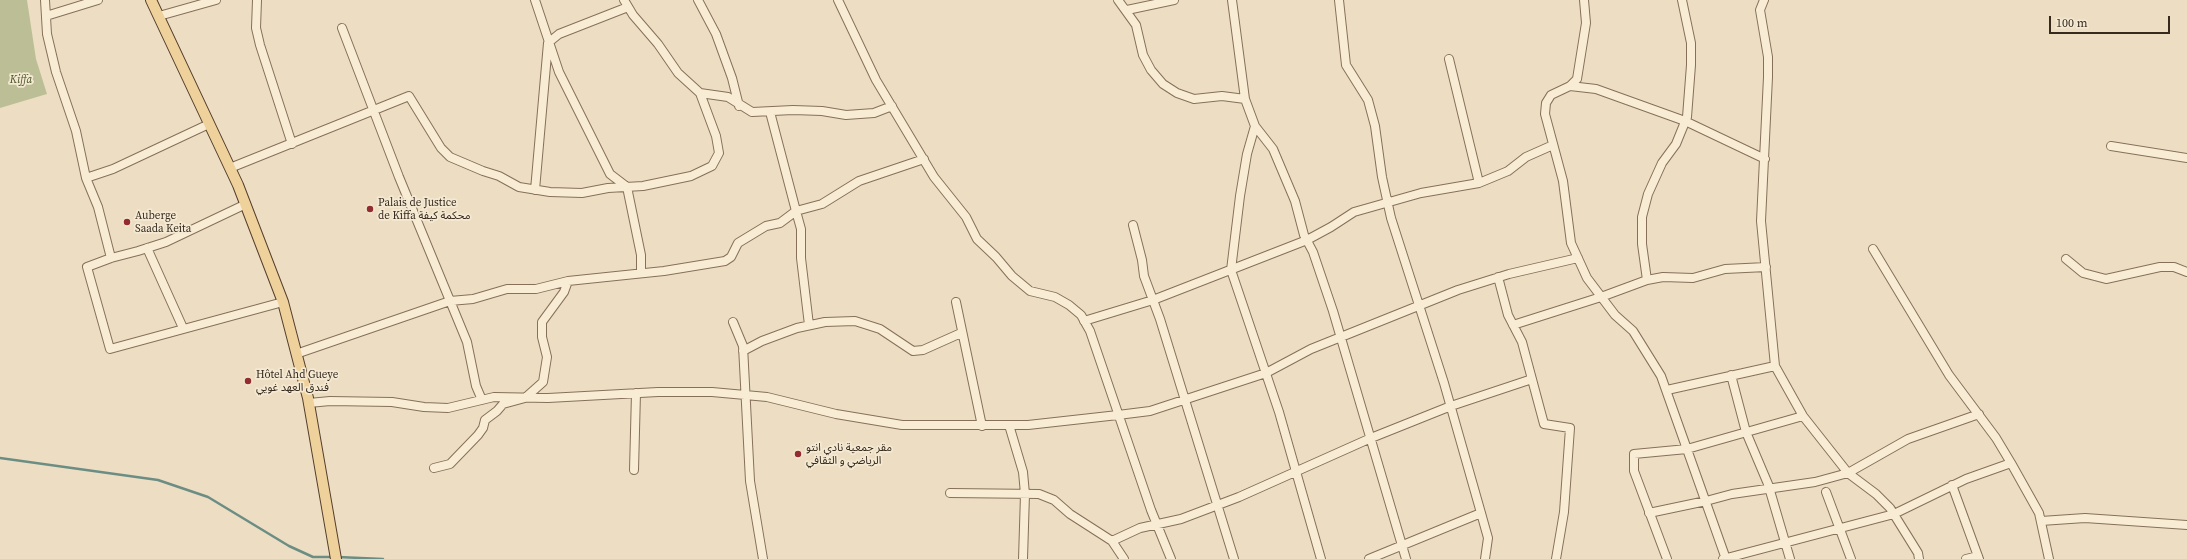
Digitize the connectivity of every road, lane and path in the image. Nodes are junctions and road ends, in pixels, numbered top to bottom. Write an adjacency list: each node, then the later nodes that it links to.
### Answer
1 (45, 0): 18 (street)
2 (98, 0): 18 (street)
3 (151, 0): 19 (main road)
4 (216, 0): 19 (street)
5 (257, 0): 33 (street)
6 (535, 0): 21 (street)
7 (698, 0): 26 (street)
8 (838, 0): 27 (street)
9 (1118, 0): 17 (street)
10 (1174, 0): 17 (street)
11 (1232, 0): 25 (street)
12 (1339, 0): 44 (street)
13 (1584, 0): 23 (street)
14 (1682, 0): 30 (street)
15 (1764, 0): 38 (street)
16 (626, 4): 21 (street); 24 (street)
17 (1127, 10): 25 (street)
18 (46, 16): 40 (street)
19 (159, 16): 31 (main road)
20 (342, 28): 28 (street)
21 (548, 43): 42 (street); 43 (street)
22 (1449, 59): 41 (street)
23 (1570, 86): 30 (street); 34 (street)
24 (700, 93): 26 (street); 42 (street)
25 (1245, 99): 32 (street)
26 (739, 106): 29 (street)
27 (892, 106): 29 (street); 37 (street)
28 (374, 110): 33 (street); 43 (street); 63 (street)
29 (770, 112): 46 (street)
30 (1685, 121): 38 (street); 59 (street)
31 (209, 124): 39 (main road); 40 (street)
32 (1255, 126): 48 (street); 55 (street)
33 (292, 144): 39 (street)
34 (1553, 145): 41 (street); 52 (street)
35 (2111, 146): 36 (street)
36 (2187, 158)
37 (924, 159): 46 (street); 67 (street)
38 (1765, 159): 54 (street)
39 (230, 168): 45 (main road)
40 (86, 178): 51 (street)
41 (1479, 183): 44 (street)
42 (626, 187): 43 (street); 56 (street)
43 (535, 190)
44 (1387, 202): 48 (street); 66 (street)
45 (246, 204): 49 (street); 64 (main road)
46 (796, 211): 56 (street); 70 (street)
47 (1133, 225): 62 (street)
48 (1307, 240): 55 (street); 73 (street)
49 (147, 248): 51 (street); 71 (street)
50 (1873, 249): 88 (street)
51 (111, 258): 71 (street)
52 (1578, 258): 58 (street); 61 (street)
53 (2066, 259): 57 (street)
54 (1766, 268): 59 (street); 76 (street)
55 (1231, 270): 62 (street); 77 (street)
56 (641, 272): 60 (street)
57 (2187, 272)
58 (1498, 277): 66 (street); 69 (street)
59 (1647, 280): 61 (street)
60 (568, 281): 63 (street); 83 (street)
61 (1602, 297): 69 (street); 80 (street)
62 (1153, 300): 67 (street); 85 (street)
63 (450, 301): 75 (street); 84 (street)
64 (283, 302): 71 (street); 75 (main road)
65 (956, 302): 72 (street)
66 (1419, 304): 73 (street); 87 (street)
67 (1084, 321): 89 (street)
68 (732, 322): 74 (street)
69 (1514, 325): 79 (street)
70 (809, 326): 72 (street); 74 (street)
71 (183, 328)
72 (961, 333): 92 (street)
73 (1341, 338): 77 (street); 94 (street)
74 (743, 351): 82 (street)
75 (296, 354): 86 (main road)
76 (1775, 366): 78 (street); 90 (street)
77 (1266, 373): 85 (street); 99 (street)
78 (1731, 375): 80 (street); 93 (street)
79 (1532, 379): 87 (street); 129 (street)
80 (1667, 390): 95 (street)
81 (636, 393): 82 (street); 83 (street); 98 (street)
82 (744, 395): 92 (street); 120 (street)
83 (525, 398): 84 (street); 97 (street)
84 (482, 400): 86 (street)
85 (1184, 400): 89 (street); 107 (street)
86 (309, 403): 119 (main road)
87 (1451, 406): 94 (street); 108 (street)
88 (1979, 414): 96 (street); 100 (street)
89 (1118, 415): 91 (street); 112 (street)
90 (1803, 416): 93 (street); 100 (street)
91 (1009, 425): 92 (street); 105 (street)
92 (982, 426)
93 (1746, 432): 95 (street); 102 (street)
94 (1371, 438): 99 (street); 117 (street)
95 (1688, 449): 106 (street); 109 (street)
96 (2011, 463): 101 (street); 111 (street)
97 (434, 468)
98 (634, 470)
99 (1296, 472): 107 (street); 125 (street)
100 (1848, 473): 102 (street); 110 (street)
101 (1952, 485): 110 (street); 118 (street)
102 (1769, 488): 106 (street); 116 (street)
103 (1826, 492): 114 (street)
104 (950, 493): 105 (street)
105 (1025, 494): 115 (street); 121 (street)
106 (1706, 501): 109 (street); 131 (street)
107 (1217, 505): 112 (street); 124 (street)
108 (1482, 513): 117 (street); 128 (street)
109 (1649, 513): 130 (street)
110 (1894, 514): 114 (street); 134 (street)
111 (2041, 521): 113 (street); 136 (street)
112 (1157, 525): 115 (street); 123 (street)
113 (2187, 525)
114 (1841, 529): 116 (street); 133 (street)
115 (1112, 541): 122 (street)
116 (1784, 543): 131 (street); 132 (street)
117 (1402, 544): 126 (street); 127 (street)
118 (1979, 558): 135 (street)
119 (336, 559)
120 (763, 559)
121 (1023, 559)
122 (1124, 559)
123 (1171, 559)
124 (1234, 559)
125 (1320, 559)
126 (1369, 559)
127 (1406, 559)
128 (1485, 559)
129 (1556, 559)
130 (1667, 559)
131 (1724, 559)
132 (1790, 559)
133 (1851, 559)
134 (1919, 559)
135 (1966, 559)
136 (2049, 559)

